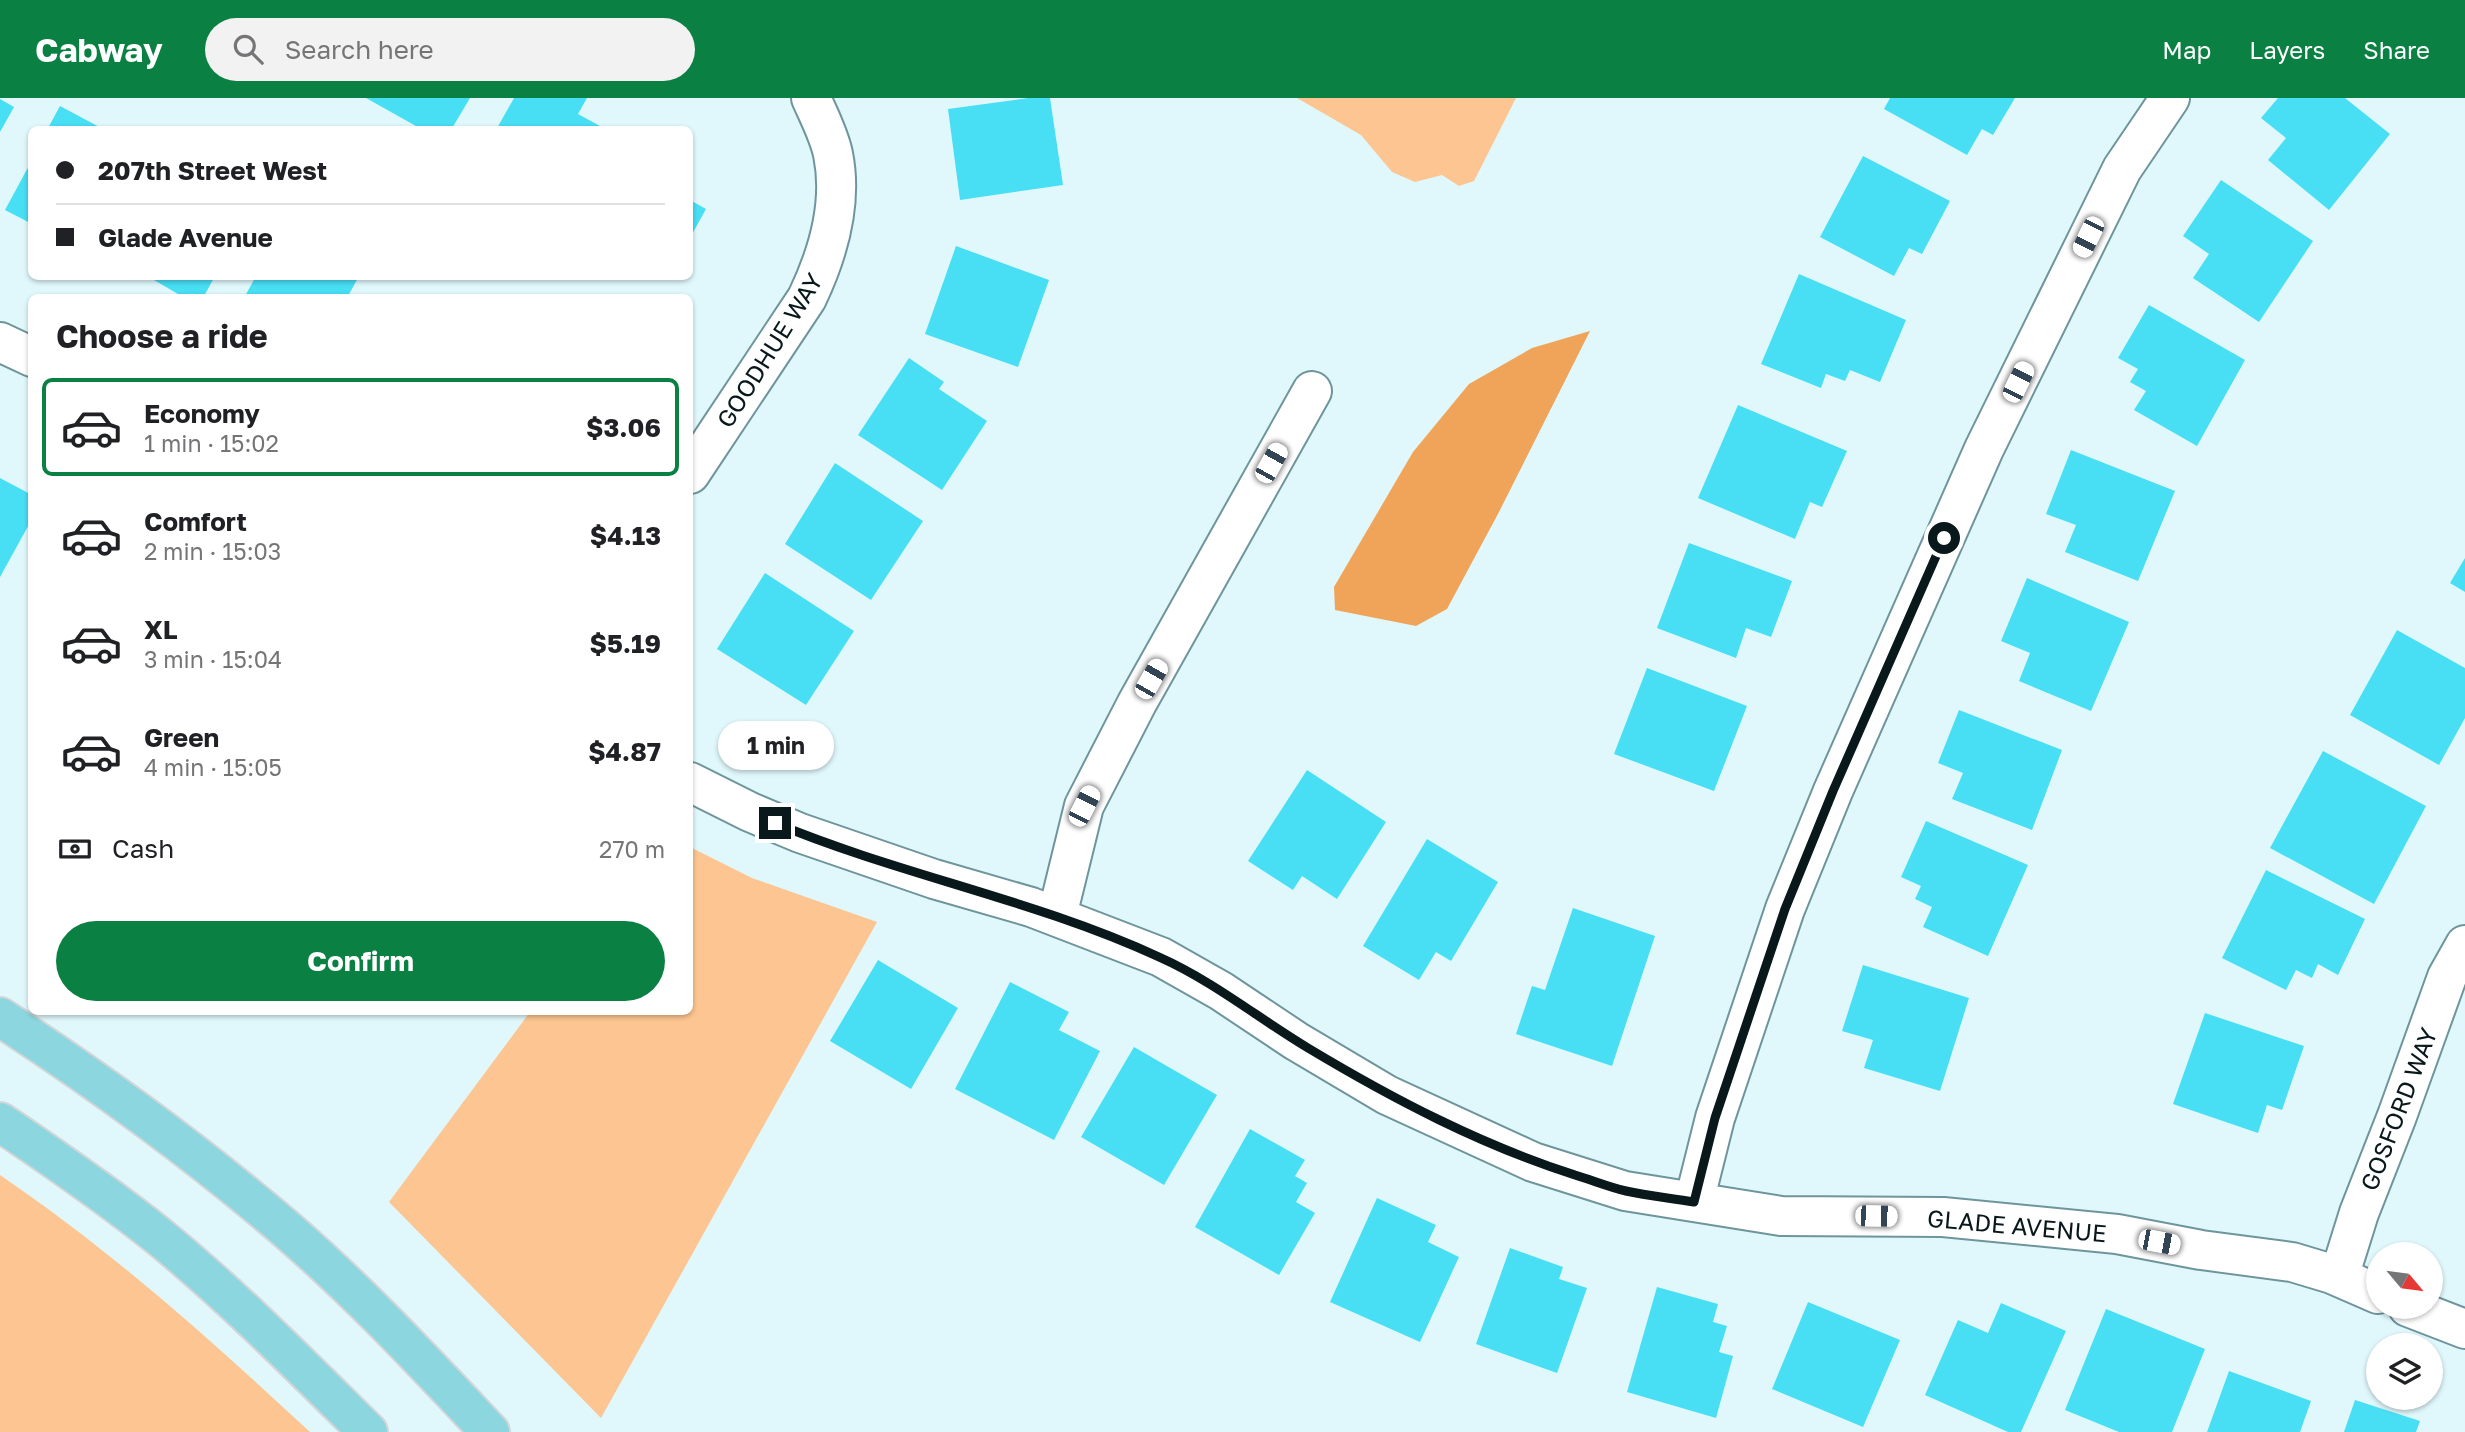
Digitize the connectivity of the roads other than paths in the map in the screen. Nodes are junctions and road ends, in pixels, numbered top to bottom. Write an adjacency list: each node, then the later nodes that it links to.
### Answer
1 (811, 98): 6 (street, GOODHUE WAY)
2 (2170, 98): 12 (street)
3 (0, 342): 4 (street)
4 (28, 355)
5 (1311, 391): 8 (street)
6 (693, 469)
7 (693, 784): 8 (street, GLADE AVENUE)
8 (1057, 916): 12 (street, GLADE AVENUE)
9 (2465, 945): 13 (street, GOSFORD WAY)
10 (0, 1017): 18 (main road)
11 (0, 1122): 17 (main road)
12 (1694, 1202): 13 (street, GLADE AVENUE)
13 (2339, 1276): 14 (street, GLADE AVENUE)
14 (2366, 1288)
15 (2442, 1320): 16 (street)
16 (2465, 1329)
17 (368, 1432)
18 (490, 1432)

